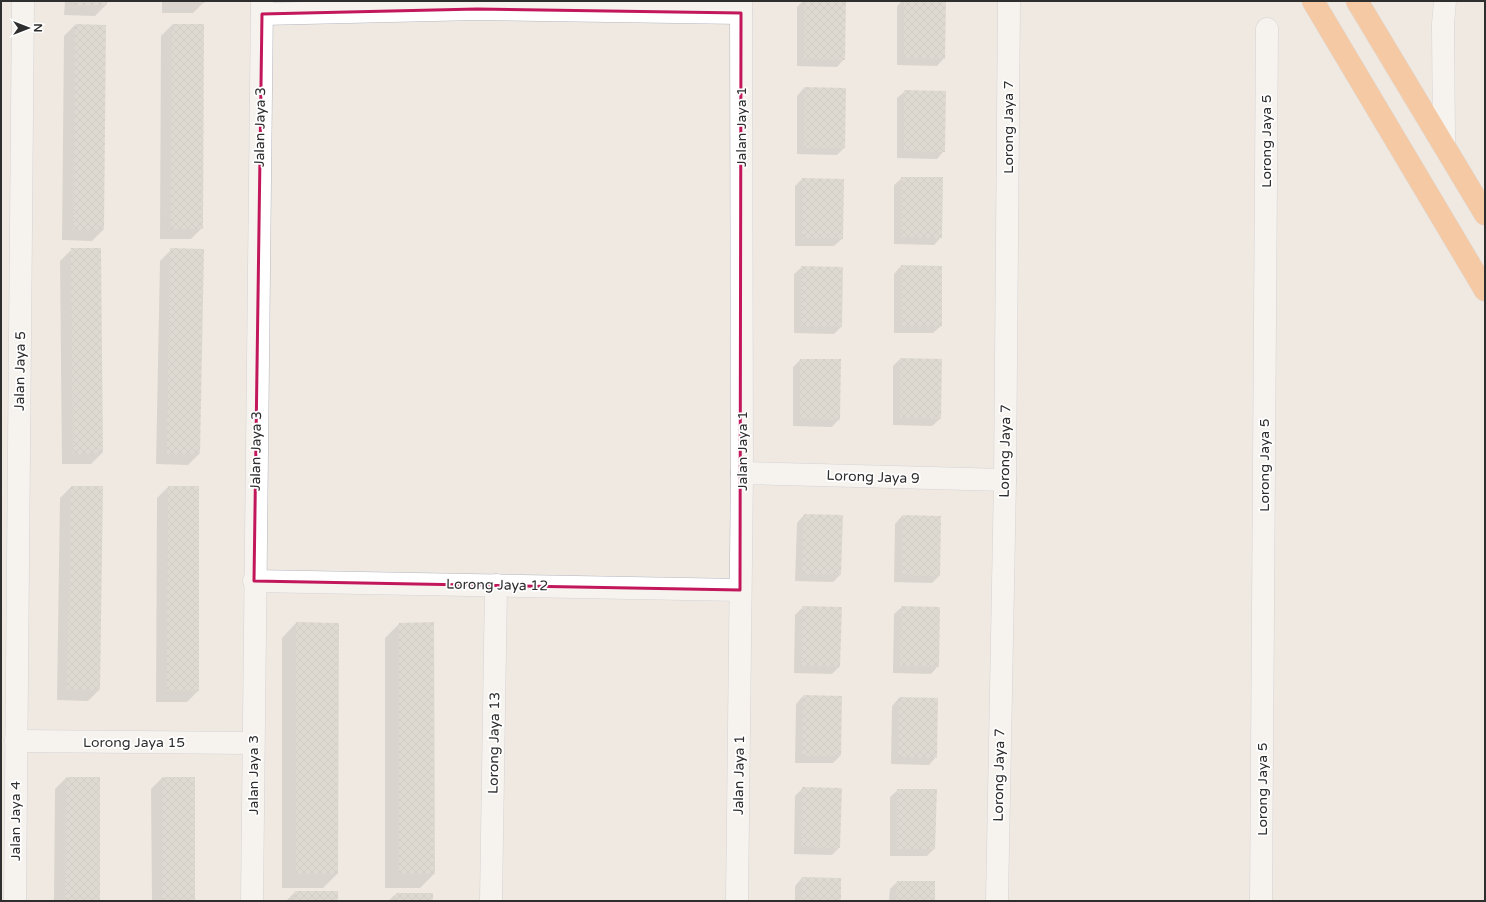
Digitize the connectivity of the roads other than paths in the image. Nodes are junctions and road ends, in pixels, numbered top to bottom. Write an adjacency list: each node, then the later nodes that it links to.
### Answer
1 (23, 1): 18 (street, Jalan Jaya 5)
2 (1009, 1): 14 (street, Lorong Jaya 7)
3 (1313, 1): 12 (highway)
4 (1357, 1): 10 (highway)
5 (1445, 1): 10 (street)
6 (496, 5): 7 (street); 8 (street)
7 (741, 7): 13 (street, Jalan Jaya 1)
8 (262, 8): 15 (street, Jalan Jaya 3)
9 (1267, 29): 25 (street, Lorong Jaya 5)
10 (1444, 145): 11 (highway)
11 (1485, 214)
12 (1485, 290)
13 (742, 473): 14 (street, Lorong Jaya 9); 17 (street, Jalan Jaya 1)
14 (1005, 480): 24 (street, Lorong Jaya 7)
15 (254, 581): 16 (street, Lorong Jaya 12); 19 (street, Jalan Jaya 3)
16 (496, 586): 17 (street, Lorong Jaya 12); 22 (street, Lorong Jaya 13)
17 (740, 590): 23 (street, Jalan Jaya 1)
18 (16, 741): 19 (street, Lorong Jaya 15); 20 (street, Jalan Jaya 4)
19 (253, 743): 21 (street, Jalan Jaya 3)
20 (15, 901)
21 (252, 901)
22 (491, 901)
23 (737, 901)
24 (997, 901)
25 (1261, 901)

